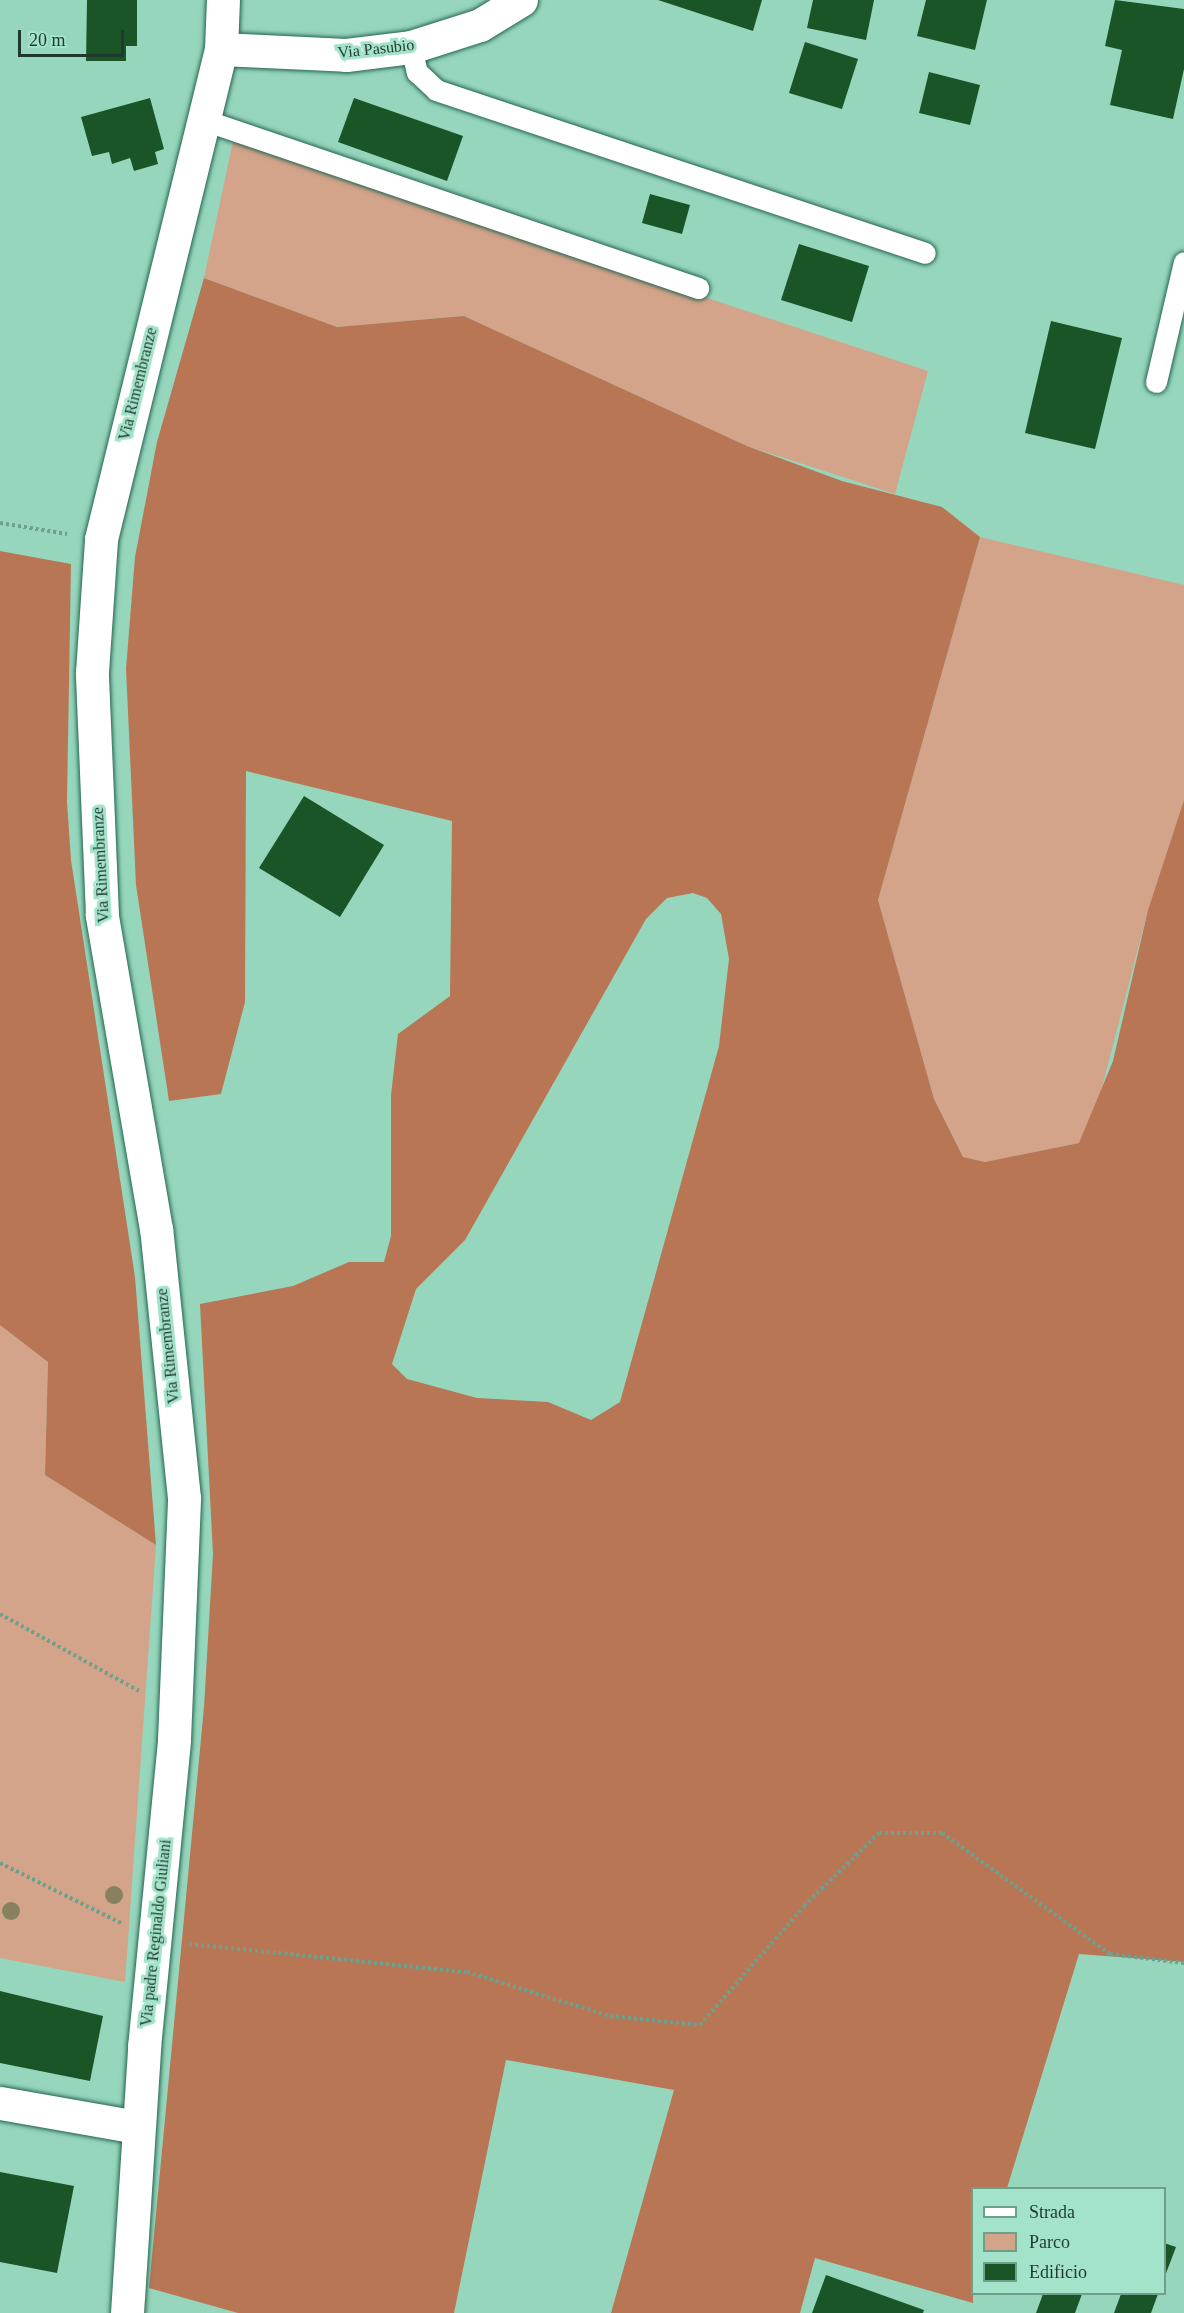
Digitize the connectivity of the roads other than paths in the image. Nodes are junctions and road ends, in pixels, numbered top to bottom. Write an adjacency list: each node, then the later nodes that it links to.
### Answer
1 (223, 0): 4 (street, Via Rimembranze)
2 (521, 0): 3 (street, Via Pasubio)
3 (411, 47): 4 (street, Via Pasubio); 6 (lane)
4 (221, 49): 5 (street, Via Rimembranze)
5 (204, 120): 8 (lane); 10 (street, Via Rimembranze)
6 (926, 253)
7 (1184, 262): 9 (lane)
8 (698, 288)
9 (1156, 382)
10 (175, 1724): 12 (street, Via padre Reginaldo Giuliani)
11 (0, 2103): 12 (street)
12 (138, 2127): 13 (street, Via padre Reginaldo Giuliani)
13 (127, 2313)

